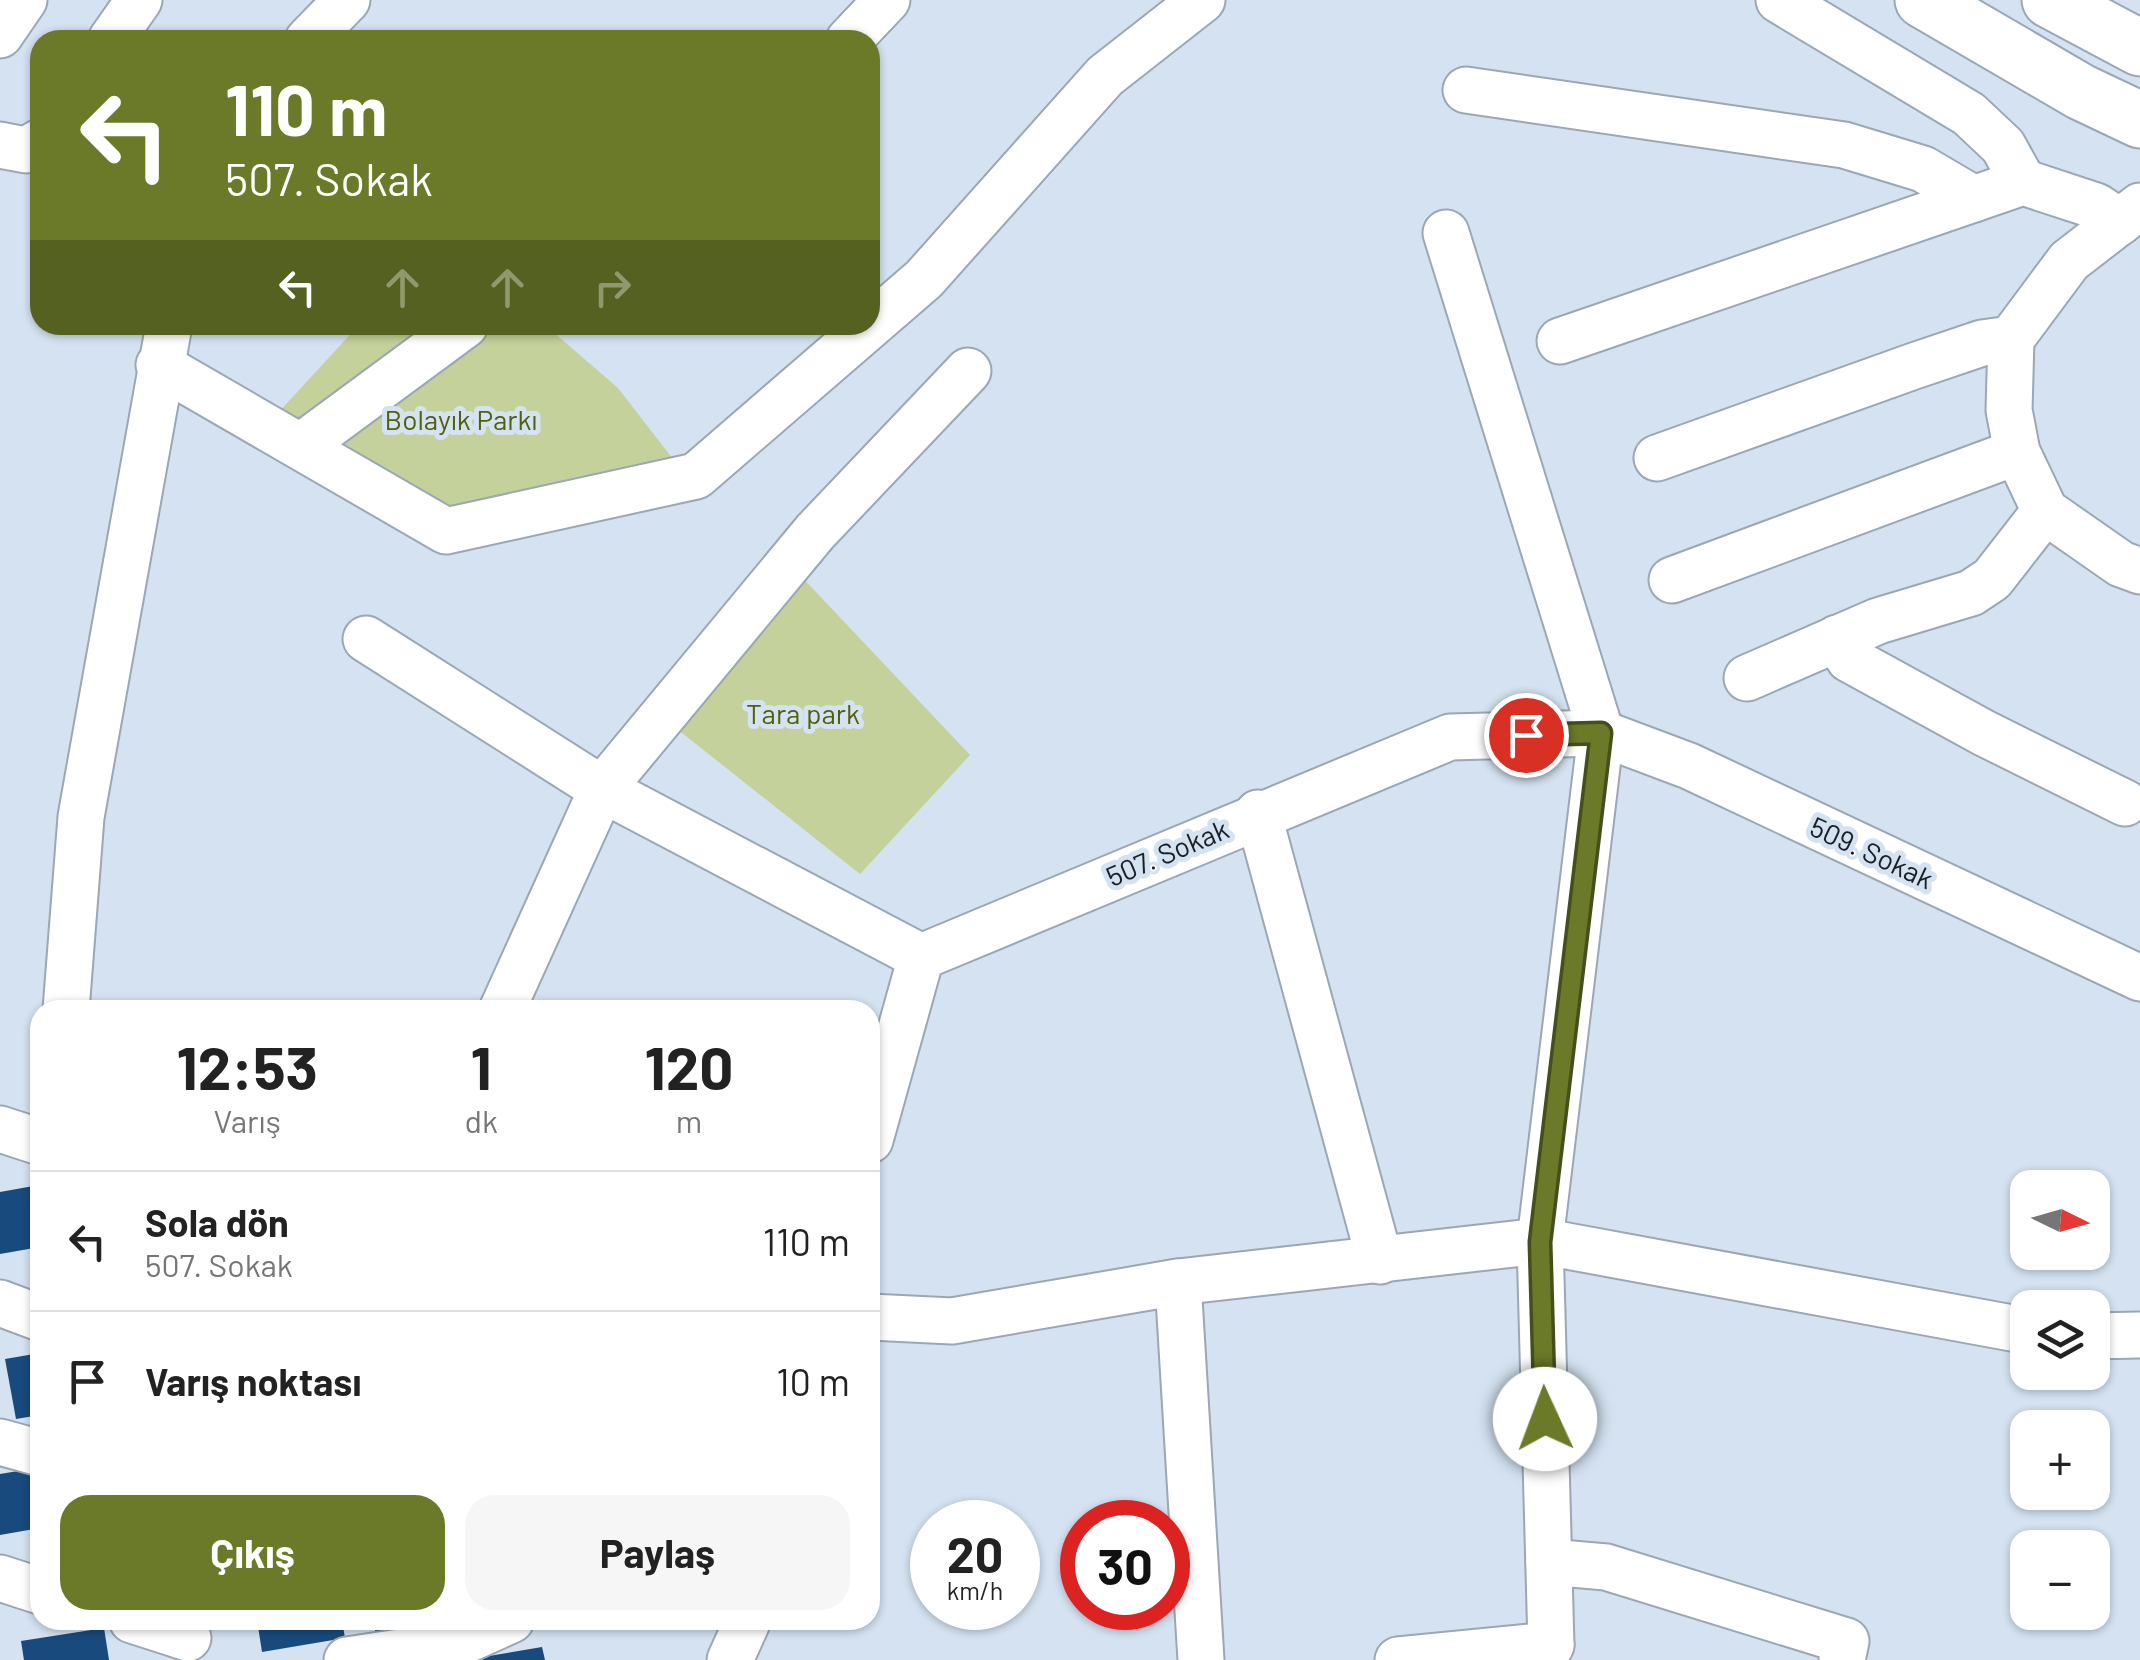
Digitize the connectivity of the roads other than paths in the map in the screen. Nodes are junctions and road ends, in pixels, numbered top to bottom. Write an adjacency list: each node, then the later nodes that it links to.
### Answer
1 (24, 0): 12 (street)
2 (139, 0): 9 (street)
3 (346, 0): 10 (street)
4 (887, 0): 11 (street)
5 (1202, 0): 22 (street)
6 (1779, 0): 18 (street)
7 (1923, 0): 15 (main road)
8 (2050, 0): 13 (main road)
9 (119, 30)
10 (318, 30)
11 (858, 30)
12 (0, 35)
13 (2140, 48)
14 (1466, 90): 19 (street)
15 (2140, 120)
16 (0, 145): 17 (street)
17 (30, 148)
18 (2023, 182): 19 (street); 20 (street)
19 (1974, 199): 26 (street)
20 (2130, 214): 25 (street)
21 (1446, 234): 38 (street)
22 (880, 317)
23 (452, 335): 29 (street)
24 (859, 335): 29 (street)
25 (2011, 340): 30 (street); 31 (street)
26 (1560, 341)
27 (164, 345): 29 (street); 44 (street)
28 (968, 371): 39 (street)
29 (302, 446)
30 (2017, 452): 32 (street); 34 (street)
31 (1657, 458)
32 (2044, 511): 33 (street); 36 (street)
33 (2140, 571)
34 (1672, 580)
35 (366, 638): 39 (street)
36 (1837, 638): 37 (street); 40 (street)
37 (1746, 678)
38 (1601, 733): 41 (street, 507. Sokak); 43 (street, 509. Sokak); 49 (street)
39 (602, 789): 42 (street); 45 (street)
40 (2125, 803)
41 (1258, 814): 42 (street, 507. Sokak); 50 (street)
42 (921, 956): 46 (street)
43 (2140, 978)
44 (67, 1000)
45 (507, 1000)
46 (880, 1104)
47 (0, 1129): 48 (street)
48 (30, 1139)
49 (1540, 1242): 50 (street); 55 (street); 60 (street)
50 (1380, 1261): 51 (street)
51 (1178, 1282): 54 (street); 70 (street)
52 (0, 1304): 53 (street)
53 (30, 1314)
54 (880, 1317)
55 (2010, 1328)
56 (2140, 1335): 57 (street)
57 (2110, 1336)
58 (0, 1442): 59 (street)
59 (30, 1450)
60 (1549, 1562): 67 (street); 72 (street)
61 (0, 1578): 62 (street)
62 (30, 1587)
63 (161, 1630): 66 (street)
64 (489, 1630): 68 (street)
65 (744, 1630): 69 (street)
66 (187, 1639)
67 (1547, 1652): 71 (street)
68 (347, 1660)
69 (730, 1660)
70 (1201, 1660)
71 (1398, 1660)
72 (1842, 1660)

